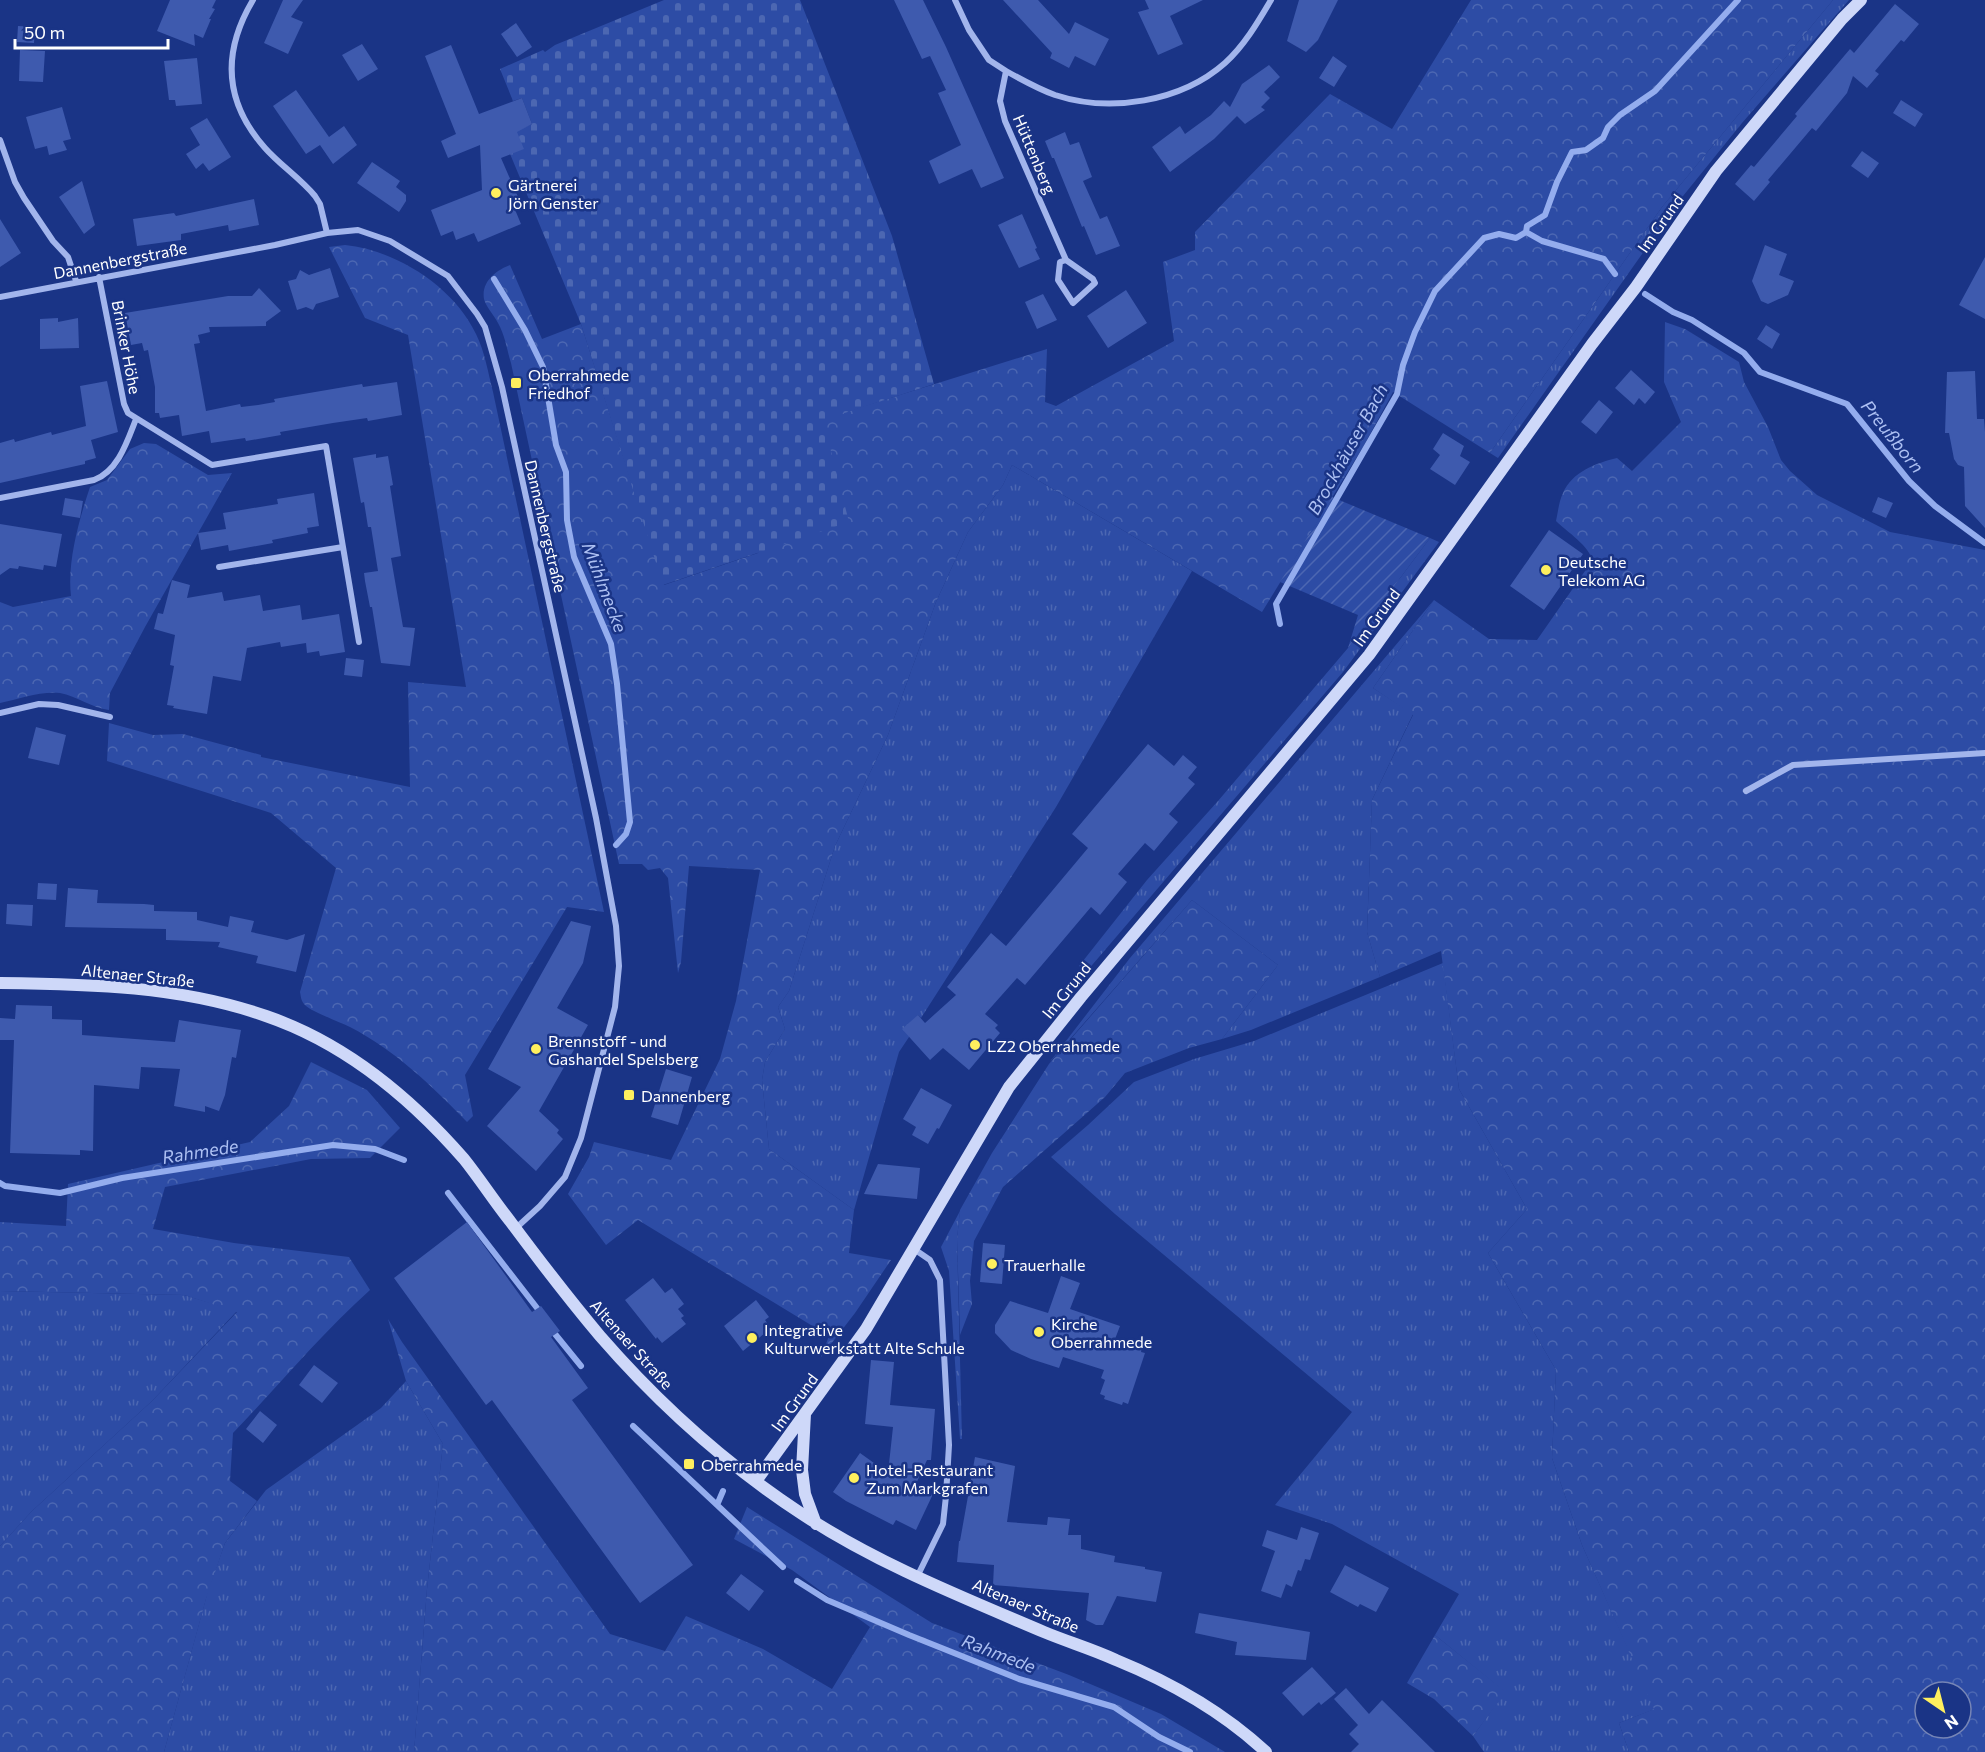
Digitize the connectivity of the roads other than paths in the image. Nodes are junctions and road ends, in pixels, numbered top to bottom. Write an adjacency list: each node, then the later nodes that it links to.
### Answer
1 (253, 0): 7 (street)
2 (955, 0): 5 (street)
3 (1271, 0): 5 (street)
4 (1861, 0): 23 (main road, Im Grund)
5 (1006, 71): 8 (street, Hüttenberg)
6 (0, 140): 10 (street)
7 (327, 233): 9 (street, Dannenbergstraße); 22 (street, Dannenbergstraße)
8 (1066, 260): 8 (street)
9 (99, 277): 10 (street, Dannenbergstraße); 12 (street, Brinker Höhe)
10 (76, 281): 11 (street, Dannenbergstraße)
11 (0, 297)
12 (136, 419): 13 (street, Brinker Höhe); 14 (street, Brinker Höhe)
13 (0, 498)
14 (343, 547): 15 (street); 16 (street, Brinker Höhe)
15 (219, 567)
16 (359, 642)
17 (0, 713): 18 (street)
18 (110, 717)
19 (1985, 753): 20 (street)
20 (1746, 791)
21 (0, 983): 22 (main road, Altenaer Straße)
22 (515, 1228): 25 (main road, Altenaer Straße)
23 (914, 1249): 24 (main road, Im Grund); 27 (street)
24 (806, 1414): 25 (main road, Im Grund); 26 (main road)
25 (756, 1481): 26 (main road, Altenaer Straße)
26 (816, 1524): 27 (main road, Altenaer Straße)
27 (917, 1577): 28 (main road, Altenaer Straße)
28 (1266, 1752)

